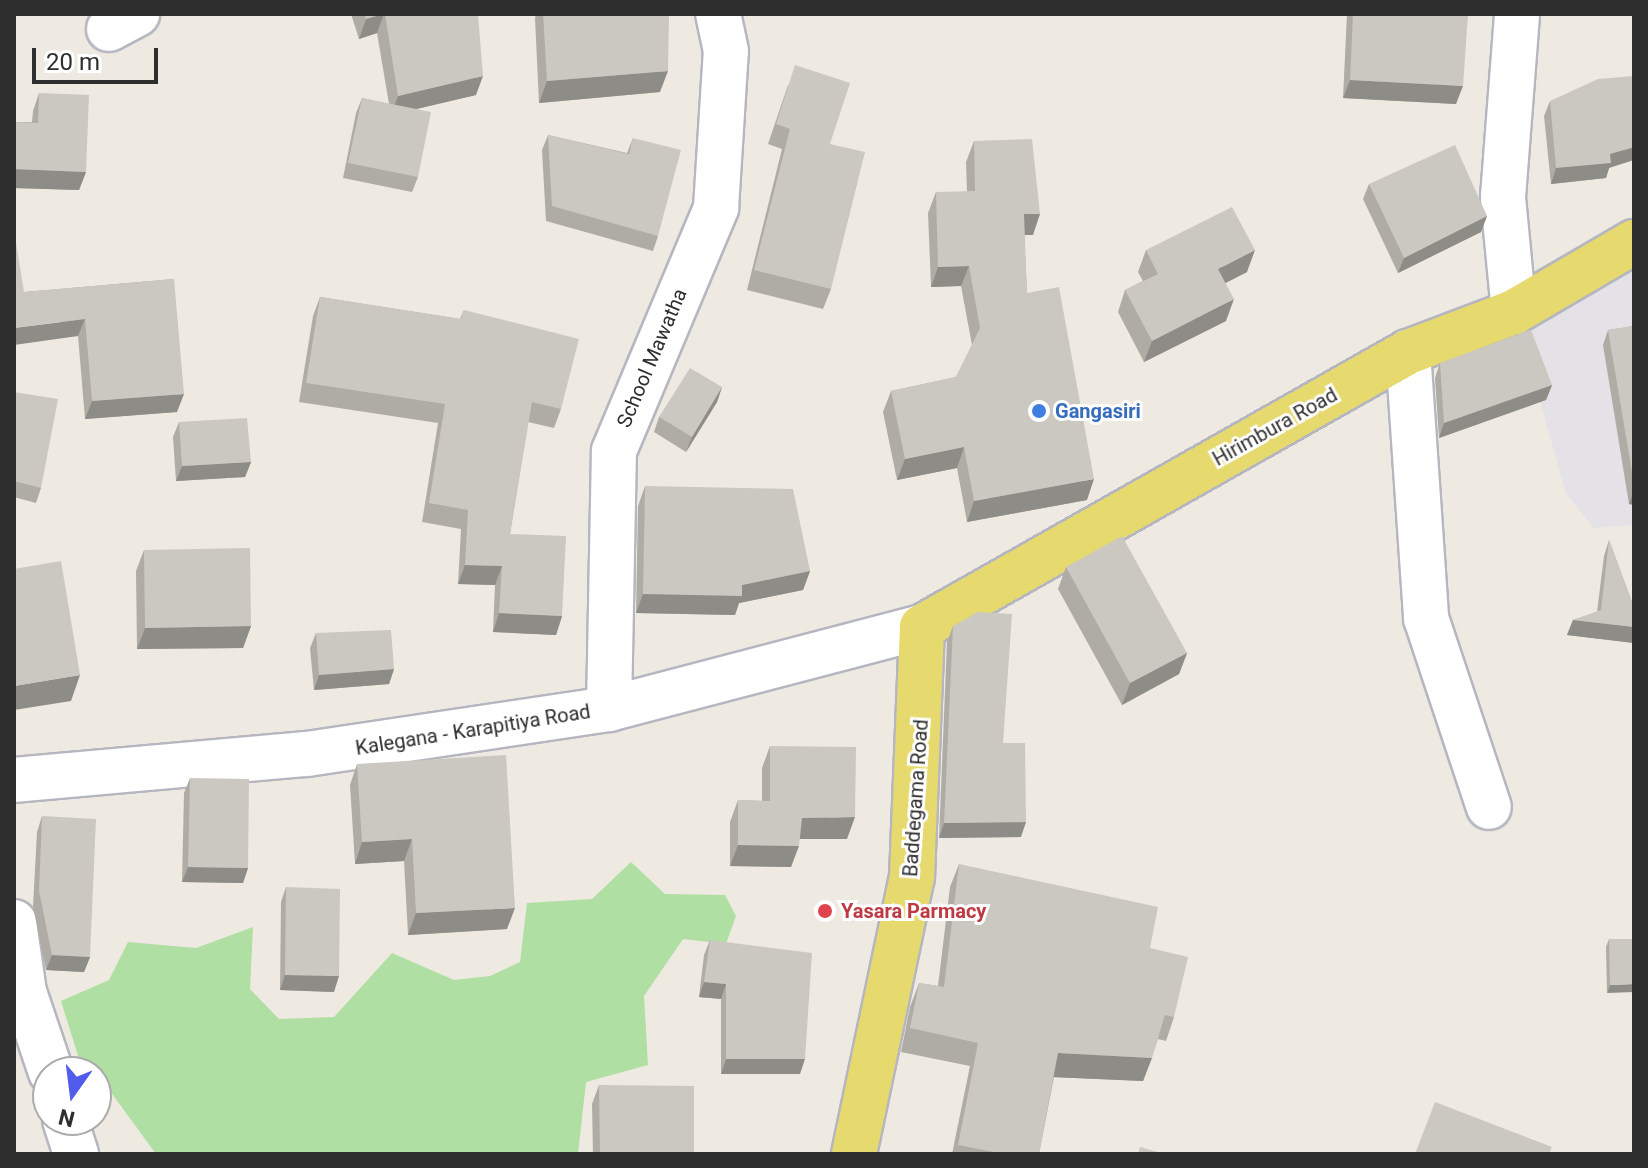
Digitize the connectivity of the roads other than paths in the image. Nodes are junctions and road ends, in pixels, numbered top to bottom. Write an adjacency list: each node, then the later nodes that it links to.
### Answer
1 (718, 14): 7 (street, School Mawatha)
2 (1517, 14): 4 (street)
3 (1629, 253): 4 (main road, Hirimbura Road)
4 (1514, 312): 5 (main road, Hirimbura Road)
5 (1408, 352): 6 (main road, Hirimbura Road); 9 (street)
6 (922, 627): 7 (street, Kalegana - Karapitiya Road); 12 (main road, Baddegama Road)
7 (609, 709): 8 (street, Kalegana - Karapitiya Road)
8 (14, 780)
9 (1489, 807)
10 (14, 922): 11 (street)
11 (35, 1055)
12 (854, 1154)

